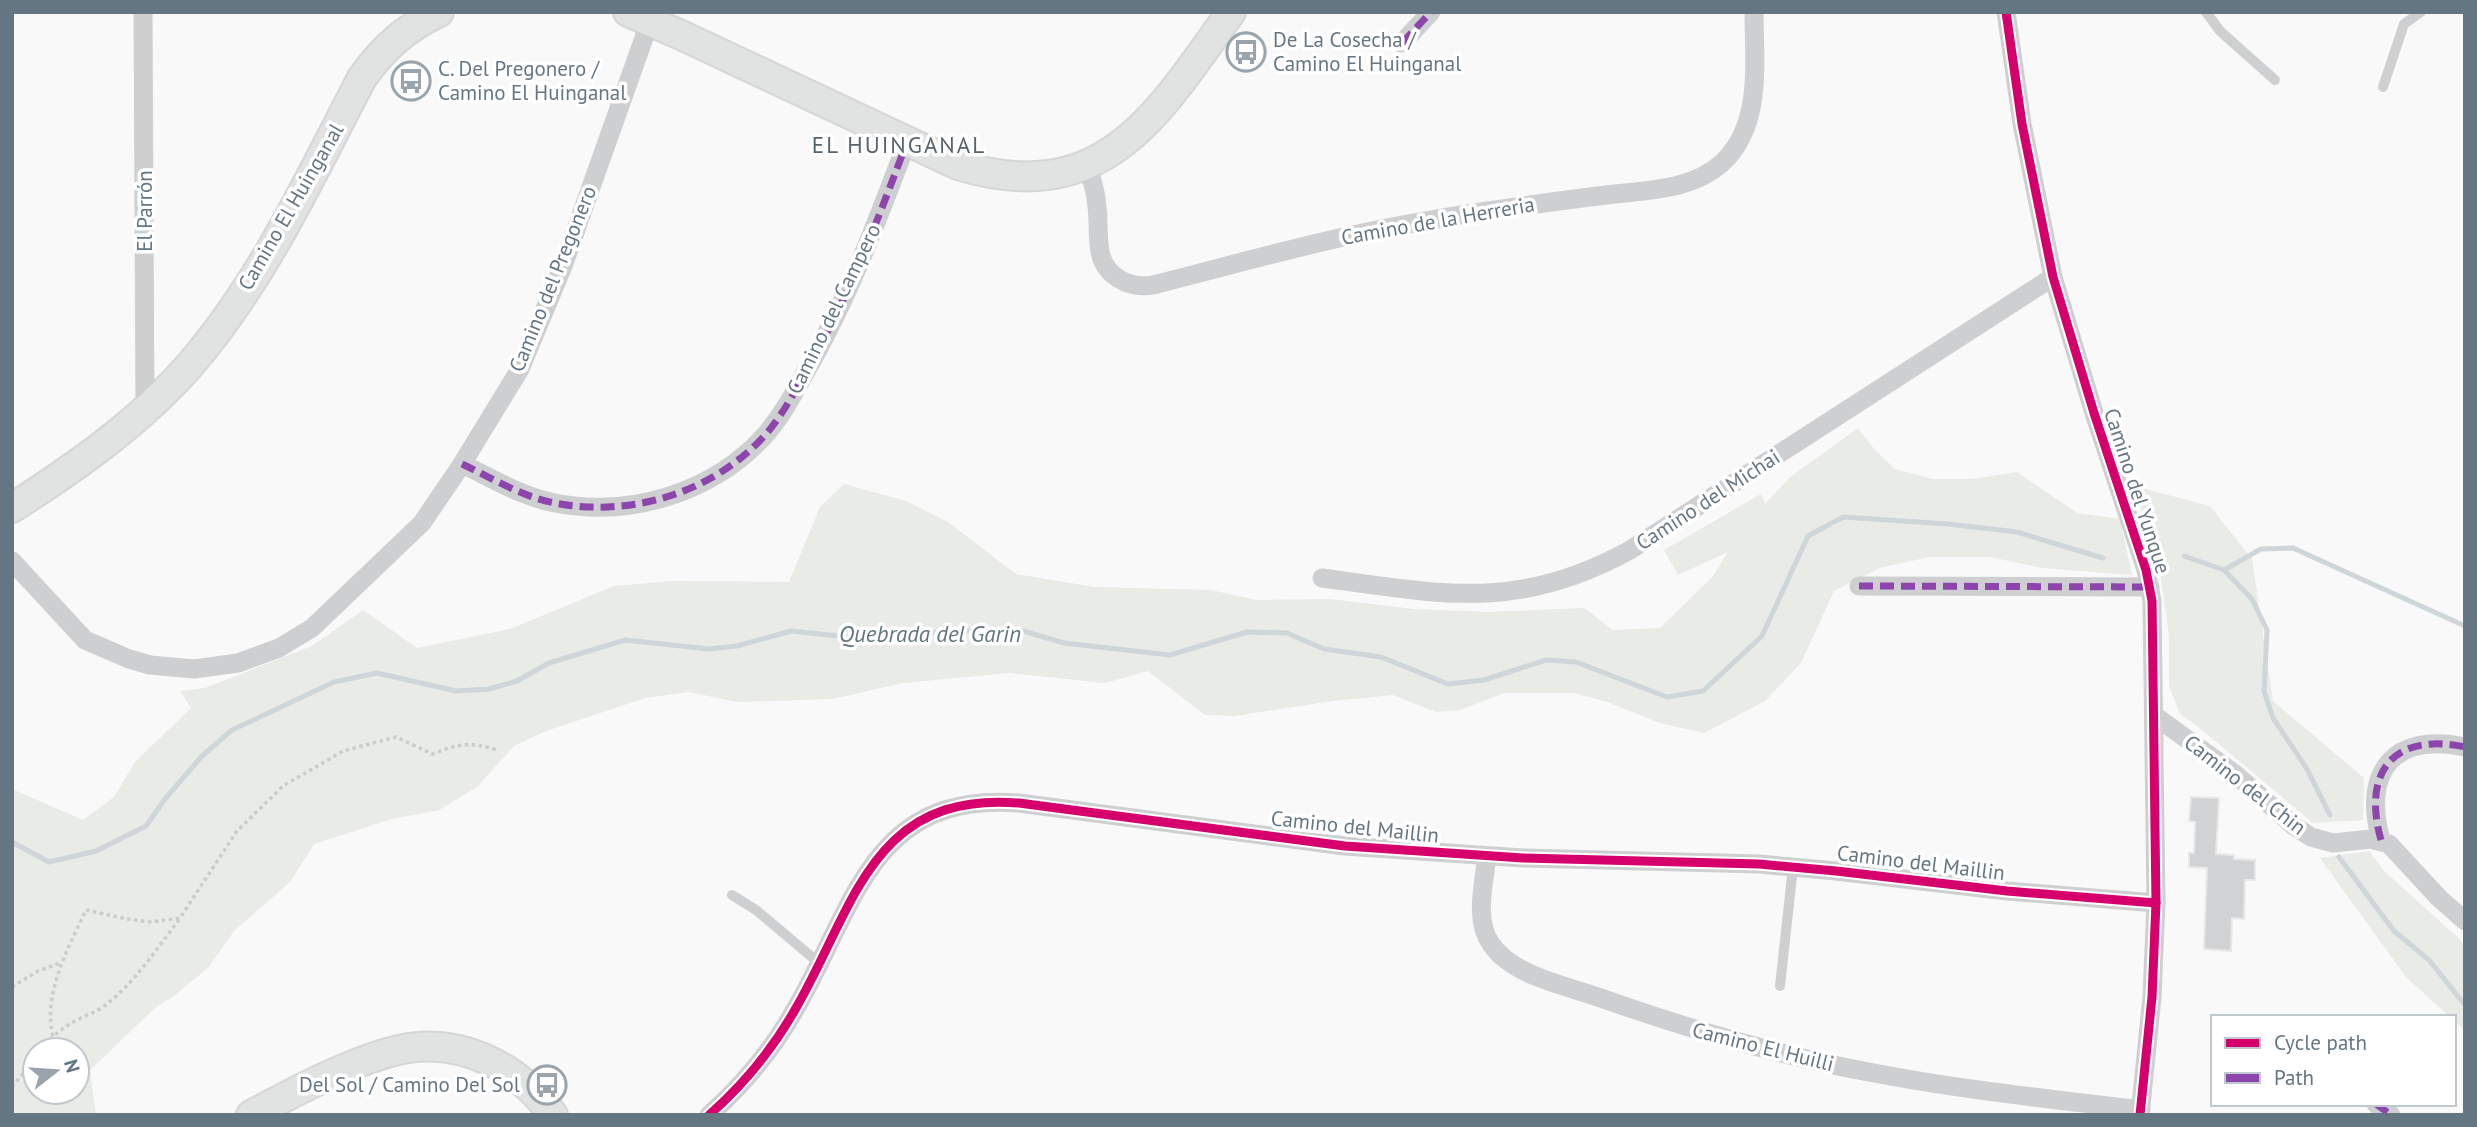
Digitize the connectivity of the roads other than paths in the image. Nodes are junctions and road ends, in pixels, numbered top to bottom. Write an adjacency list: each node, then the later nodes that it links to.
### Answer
1 (143, 12): 16 (street, El Parrón)
2 (439, 12): 16 (street, Camino El Huinganal)
3 (1231, 12): 14 (street)
4 (1431, 12): 10 (street)
5 (1754, 12): 14 (street, Camino de la Herreria)
6 (2006, 12): 15 (street, Camino del Yunque)
7 (2206, 12): 11 (lane)
8 (2421, 12): 12 (lane)
9 (639, 17): 13 (street); 17 (street, Camino del Pregonero)
10 (1402, 43)
11 (2275, 80)
12 (2383, 87)
13 (907, 142): 14 (street); 17 (street, Camino del Campero)
14 (1086, 165)
15 (2053, 277): 20 (street, Camino del Michai); 22 (street, Camino del Yunque)
16 (145, 410): 18 (street, Camino El Huinganal)
17 (462, 464): 19 (street, Camino del Pregonero)
18 (12, 508)
19 (12, 561)
20 (1322, 578)
21 (1859, 586): 22 (street)
22 (2150, 587): 23 (street, Camino del Yunque)
23 (2155, 716): 25 (street, Camino del Chin); 29 (street, Camino del Yunque)
24 (2465, 747): 25 (street)
25 (2381, 840): 30 (street)
26 (1487, 856): 27 (street, Camino del Maillin); 31 (street, Camino del Maillin); 33 (street, Camino El Huilli)
27 (1793, 866): 29 (street, Camino del Maillin); 32 (lane)
28 (732, 895): 31 (lane)
29 (2157, 903): 33 (street, Camino del Yunque)
30 (2465, 921)
31 (819, 963): 36 (street, Camino del Maillin)
32 (1780, 986)
33 (2141, 1112)
34 (251, 1115): 35 (street)
35 (553, 1115)
36 (709, 1115)

